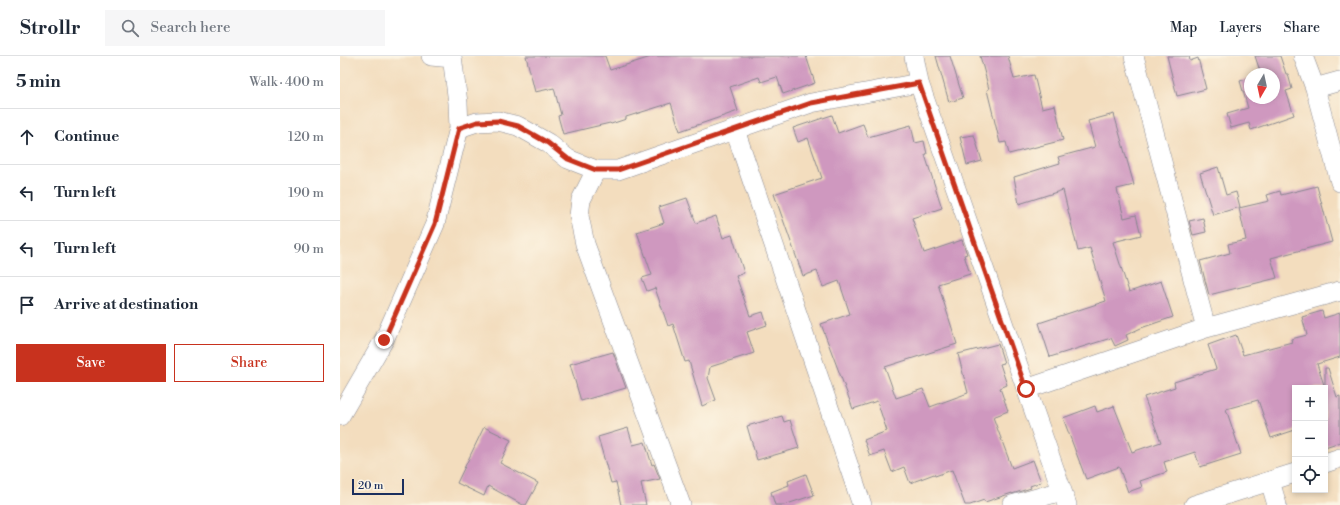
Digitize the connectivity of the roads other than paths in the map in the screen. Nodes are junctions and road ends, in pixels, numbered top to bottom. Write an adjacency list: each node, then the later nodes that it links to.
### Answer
1 (431, 56): 5 (street)
2 (914, 56): 7 (street)
3 (1134, 56): 14 (street)
4 (1303, 56): 8 (street)
5 (452, 57): 9 (street)
6 (1340, 81): 8 (street)
7 (919, 83): 10 (street); 15 (street)
8 (1316, 88): 12 (street)
9 (459, 128): 11 (street); 16 (street)
10 (735, 130): 11 (street); 23 (street)
11 (596, 170): 22 (street)
12 (1340, 182)
13 (1340, 291): 14 (street)
14 (1206, 328): 15 (street)
15 (1026, 389): 21 (street)
16 (340, 416)
17 (1340, 458): 18 (street)
18 (1328, 462)
19 (1292, 474): 20 (street)
20 (1270, 481): 25 (street); 26 (street)
21 (1065, 498): 24 (street)
22 (680, 505)
23 (862, 505)
24 (1012, 505)
25 (1194, 505)
26 (1277, 505)

